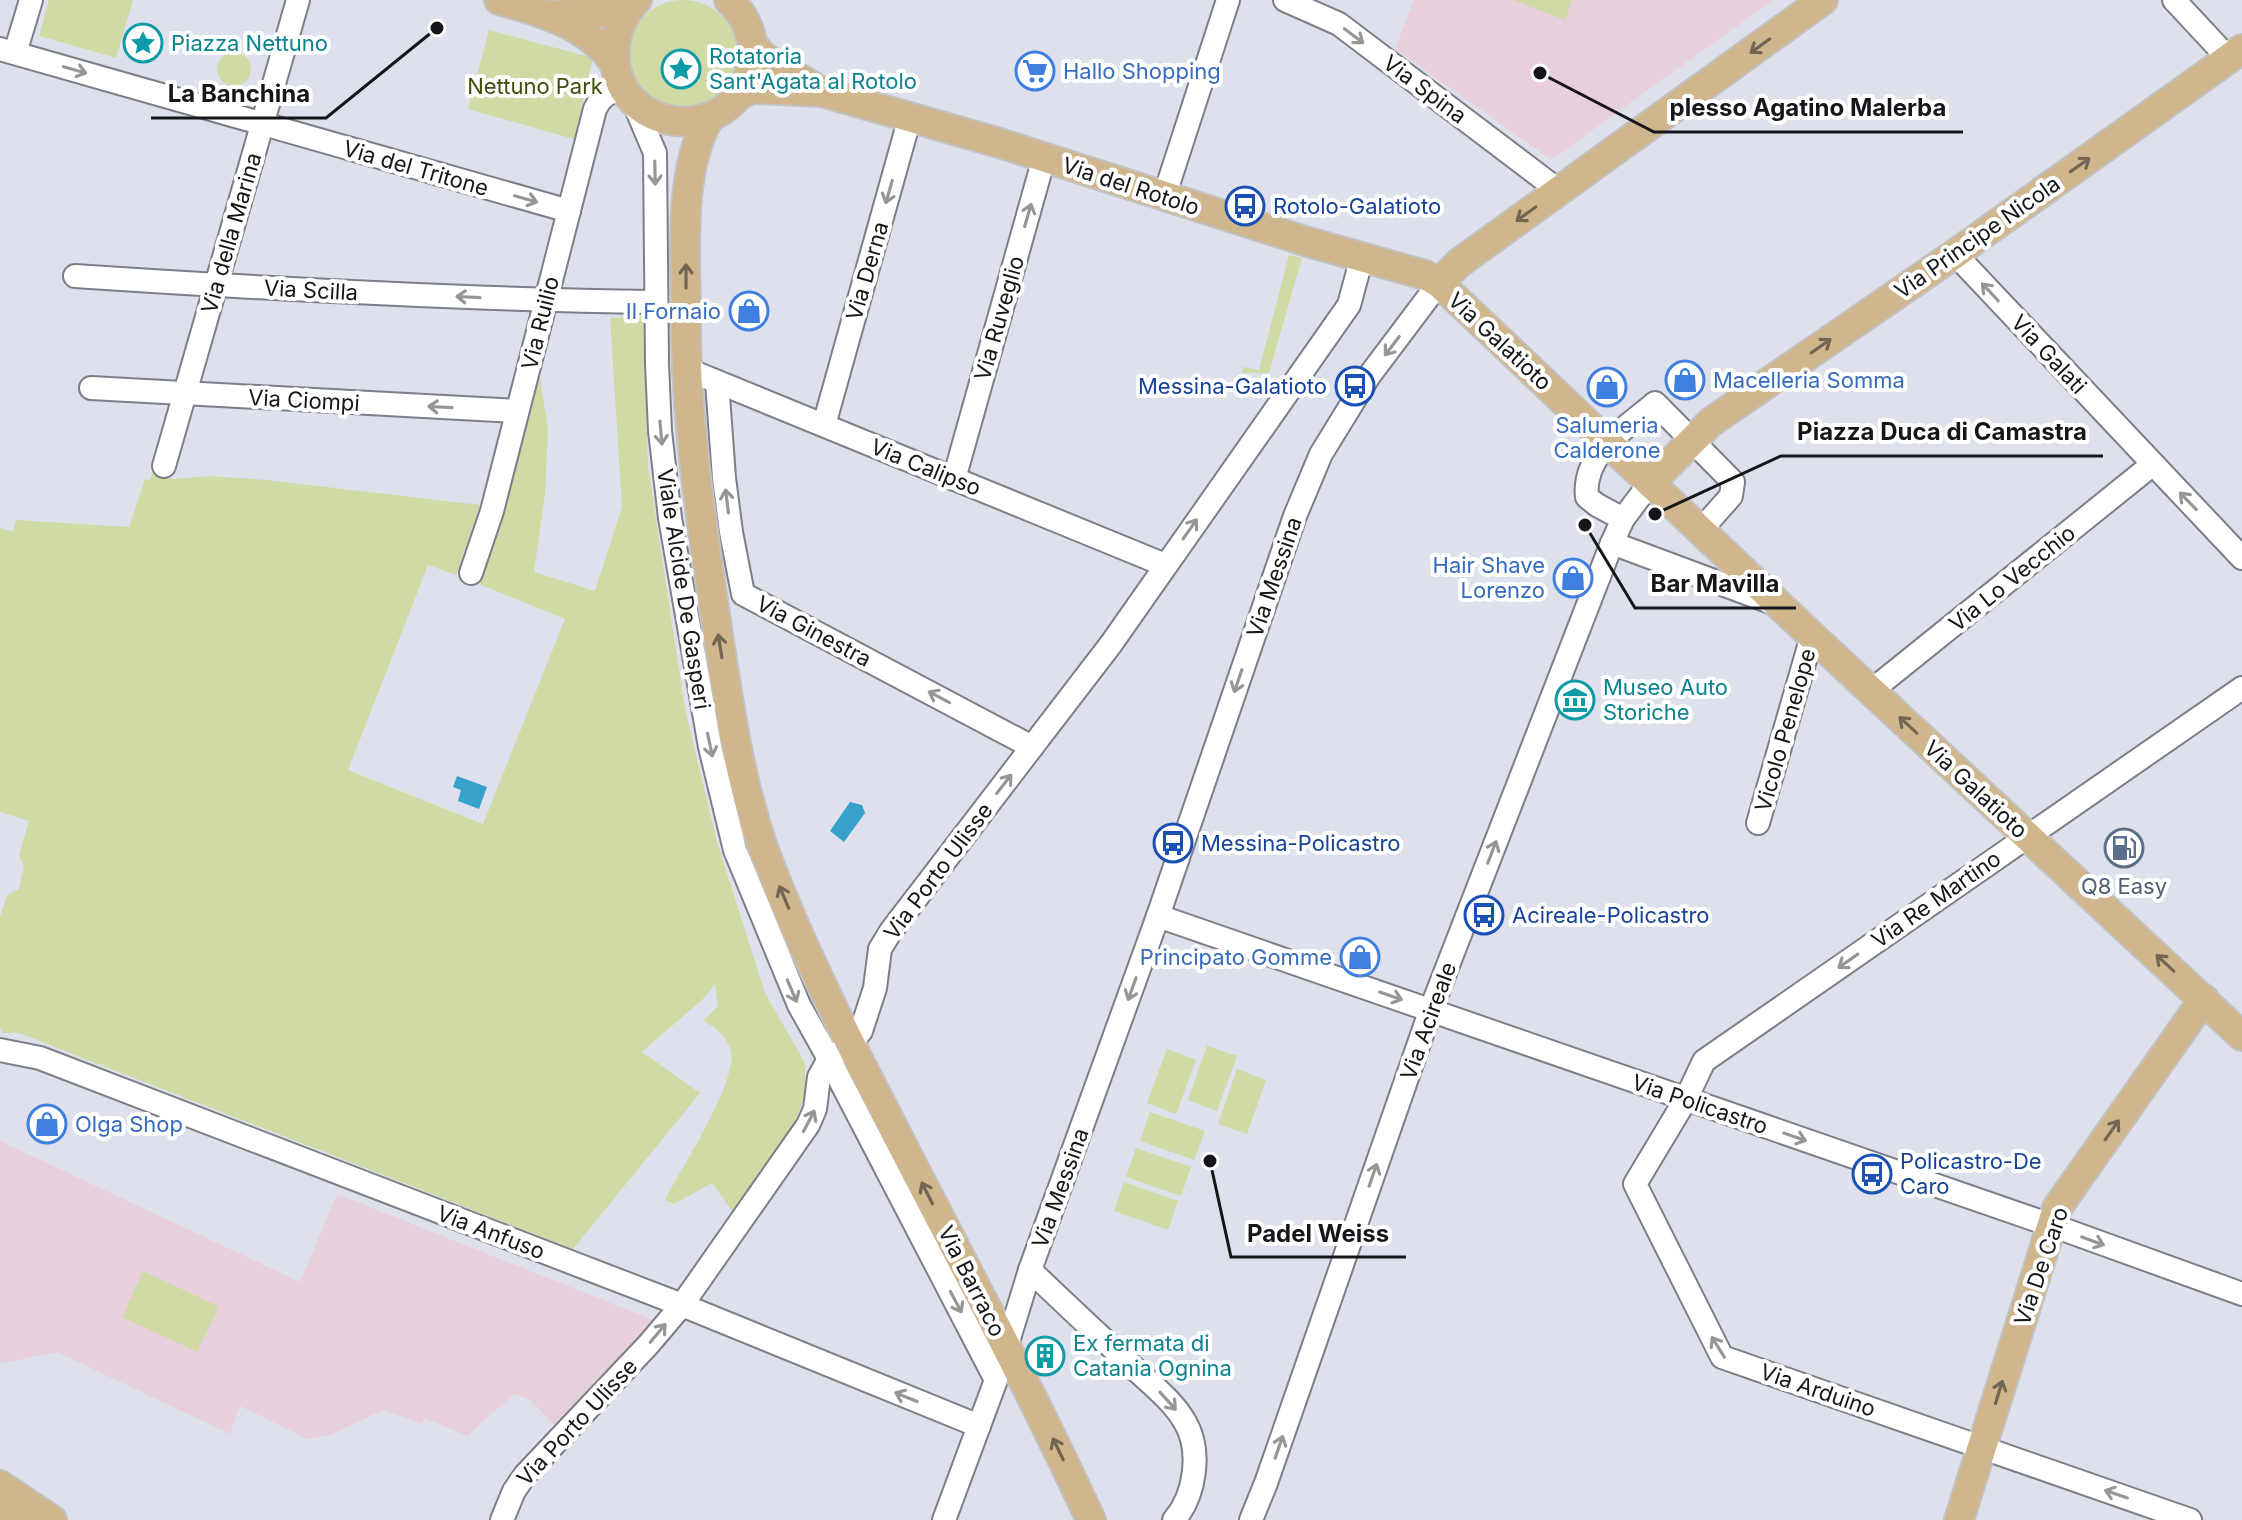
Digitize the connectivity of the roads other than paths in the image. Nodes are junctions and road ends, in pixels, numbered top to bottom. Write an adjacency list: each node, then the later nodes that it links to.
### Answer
1 (31, 0): 11 (street)
2 (298, 0): 18 (street, Via della Marina)
3 (499, 0): 9 (main road)
4 (1228, 0): 21 (street)
5 (1823, 0): 20 (main road, Via Messina, one-way to 20)
6 (2174, 0): 12 (street)
7 (1299, 2): 20 (street, Via Spina, one-way to 20)
8 (633, 4): 9 (main road); 13 (main road)
9 (553, 15): 13 (main road)
10 (743, 16): 14 (main road); 15 (main road)
11 (8, 51): 18 (street, Via del Tritone, one-way to 18)
12 (2238, 61): 23 (main road, Via Principe Nicola, one-way to 12)
13 (624, 84): 16 (main road); 22 (street, Via Ruilio); 29 (street, Viale Alcide De Gasperi, one-way to 29)
14 (822, 92): 15 (main road); 17 (main road, Via del Rotolo)
15 (740, 94): 16 (main road)
16 (710, 117): 30 (main road, Viale Alcide De Gasperi, one-way to 16)
17 (910, 117): 19 (main road, Via del Rotolo); 35 (street, Via Derna, one-way to 35)
18 (262, 124): 22 (street, Via del Tritone, one-way to 22); 27 (street, Via della Marina)
19 (1044, 158): 21 (main road, Via del Rotolo); 40 (street, Via Ruveglio, one-way to 19)
20 (1558, 190): 26 (main road, Via Messina, one-way to 26)
21 (1164, 197): 24 (main road, Via del Rotolo)
22 (569, 211): 28 (street, Via Ruilio)
23 (1955, 254): 36 (main road, Via Principe Nicola, one-way to 23); 38 (street, Via Galati, one-way to 23)
24 (1362, 257): 26 (main road, Via del Rotolo); 46 (street, Via Porto Ulisse, one-way to 24)
25 (75, 276): 27 (street, Via Scilla)
26 (1439, 283): 37 (main road, Via Galatioto); 56 (street, Via Messina, one-way to 56)
27 (217, 285): 28 (street, Via Scilla, one-way to 27); 33 (street, Via della Marina)
28 (546, 301): 29 (street, Via Scilla); 34 (street, Via Ruilio)
29 (655, 302): 61 (street, Viale Alcide De Gasperi, one-way to 61)
30 (686, 369): 31 (street, Via Calipso); 47 (main road, Viale Alcide De Gasperi)
31 (717, 382): 35 (street, Via Calipso); 43 (street, Via Ginestra, one-way to 31)
32 (91, 388): 33 (street, Via Ciompi)
33 (186, 394): 34 (street, Via Ciompi, one-way to 33); 39 (street, Via della Marina)
34 (517, 411): 48 (street, Via Ruilio)
35 (824, 425): 40 (street, Via Calipso)
36 (1701, 431): 37 (street); 41 (main road, Via Principe Nicola); 44 (street)
37 (1602, 437): 41 (main road, Via Galatioto); 42 (street)
38 (2153, 464): 45 (street, Via Galati, one-way to 38); 52 (street, Via Lo Vecchio)
39 (164, 466)
40 (954, 479): 46 (street, Via Calipso)
41 (1650, 483): 42 (street, Via Acireale); 44 (main road, Via Galatioto)
42 (1618, 530): 49 (street); 58 (street, Via Acireale, one-way to 42)
43 (731, 532): 47 (street); 53 (street, Via Ginestra, one-way to 43)
44 (1706, 536): 49 (main road, Via Galatioto)
45 (2242, 558)
46 (1165, 565): 53 (street, Via Porto Ulisse)
47 (708, 571): 61 (main road, Viale Alcide De Gasperi, one-way to 47)
48 (471, 573)
49 (1782, 606): 50 (main road, Via Galatioto)
50 (1812, 636): 52 (main road, Via Galatioto); 54 (street, Vicolo Penelope)
51 (2242, 688): 55 (street, Via Re Martino)
52 (1871, 691): 55 (main road, Via Galatioto, one-way to 52)
53 (1032, 747): 61 (street, Via Porto Ulisse, one-way to 53)
54 (1758, 823)
55 (2027, 836): 57 (main road, Via Galatioto, one-way to 55); 62 (street, Via Re Martino, one-way to 62)
56 (1158, 916): 58 (street, Via Policastro, one-way to 58); 64 (street, Via Messina, one-way to 64)
57 (2204, 999): 59 (main road, Via Galatioto); 63 (main road, Via De Caro, one-way to 57)
58 (1431, 1009): 62 (street, Via Policastro); 78 (street, Via Acireale, one-way to 58)
59 (2242, 1036)
60 (0, 1050): 66 (street, Via Anfuso)
61 (840, 1052): 66 (street, Via Porto Ulisse, one-way to 61); 67 (main road, Via Barraco, one-way to 61); 68 (street, Via Barraco, one-way to 68)
62 (1686, 1099): 63 (street, Via Policastro, one-way to 63); 69 (street, Via Arduino, one-way to 62)
63 (2050, 1225): 65 (street, Via Policastro, one-way to 65); 69 (main road, Via De Caro, one-way to 63)
64 (1030, 1270): 67 (street, Via Messina); 77 (street, one-way to 77)
65 (2242, 1294)
66 (682, 1305): 68 (street, Via Anfuso, one-way to 66); 74 (street, Via Porto Ulisse, one-way to 66)
67 (1006, 1348): 76 (main road, Via Barraco, one-way to 67)
68 (979, 1426): 75 (street)
69 (1982, 1447): 79 (main road, Via De Caro); 80 (street, Via Arduino, one-way to 69)
70 (0, 1485): 73 (main road)
71 (0, 1510): 72 (main road)
72 (15, 1520)
73 (52, 1520)
74 (502, 1520)
75 (944, 1520)
76 (1091, 1520)
77 (1174, 1520)
78 (1251, 1520)
79 (1959, 1520)
80 (2190, 1520)

